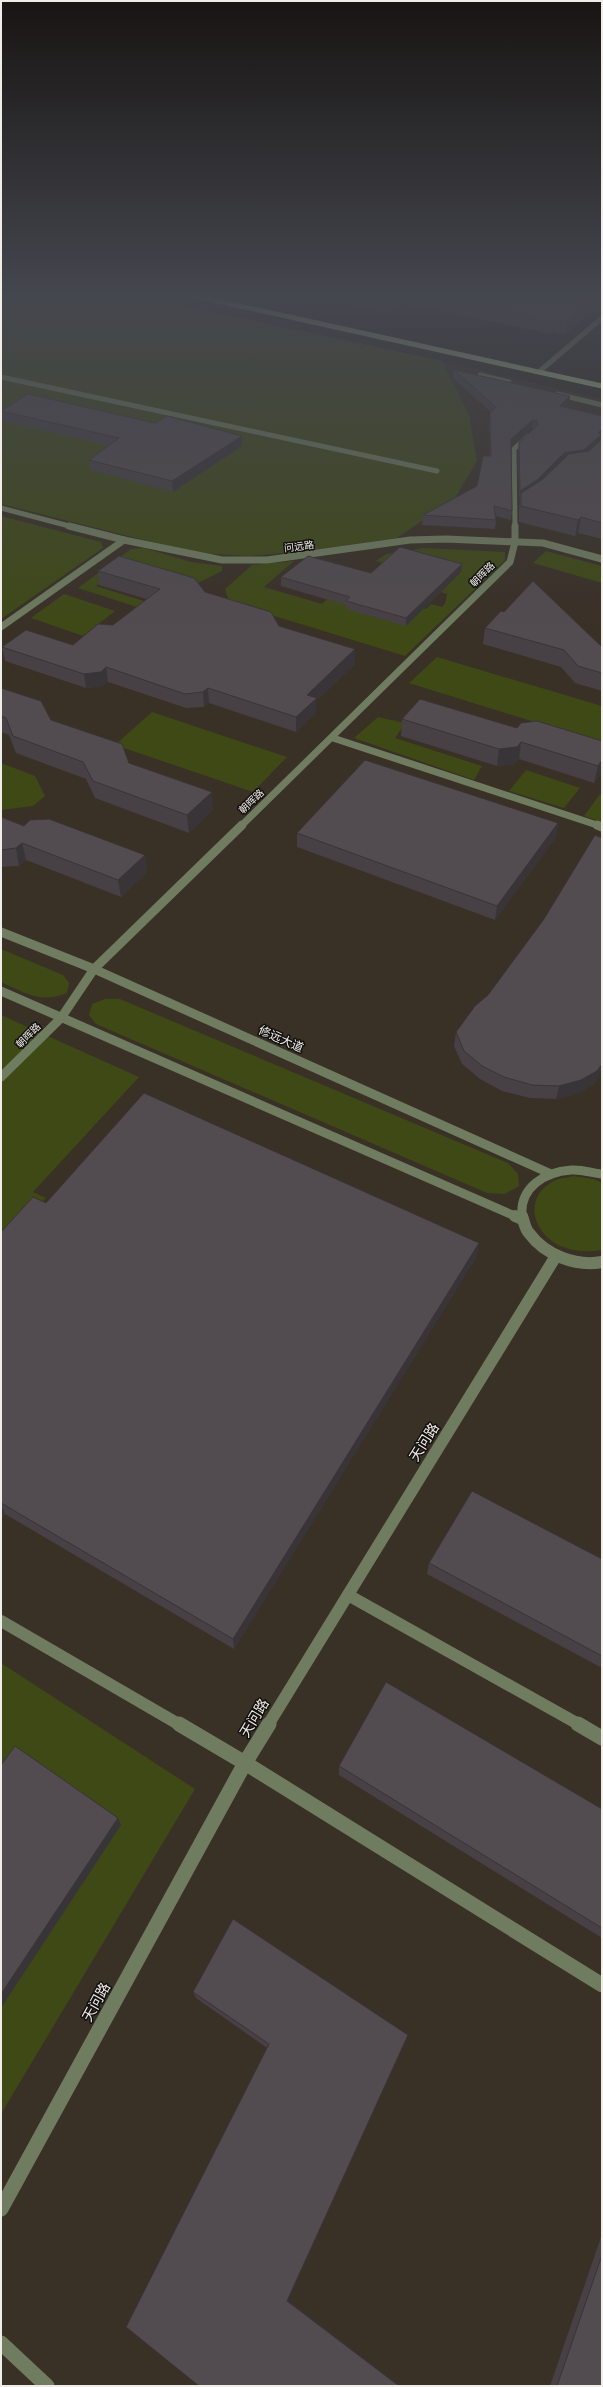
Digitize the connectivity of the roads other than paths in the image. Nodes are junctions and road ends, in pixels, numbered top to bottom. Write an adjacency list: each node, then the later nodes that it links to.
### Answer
1 (145, 407): 3 (street)
2 (533, 432): 6 (street, 朝晖路)
3 (437, 471)
4 (1, 508): 5 (street, 问远路)
5 (124, 540): 6 (street, 问远路); 8 (street)
6 (515, 542): 7 (street, 问远路); 9 (street, 朝晖路)
7 (602, 559)
8 (1, 627)
9 (333, 738): 10 (street); 12 (street, 朝晖路)
10 (602, 827)
11 (1, 932): 12 (street, 修远大道)
12 (94, 969): 14 (street, 朝晖路); 16 (street, 修远大道)
13 (1, 992): 14 (street)
14 (61, 1018): 15 (street, 朝晖路); 18 (street)
15 (1, 1077)
16 (549, 1173): 17 (street); 18 (street)
17 (602, 1174)
18 (522, 1219): 19 (street)
19 (556, 1256): 20 (street); 21 (street, 天问路)
20 (601, 1264)
21 (348, 1595): 23 (street); 24 (street, 天问路)
22 (1, 1621): 24 (street)
23 (602, 1738)
24 (245, 1763): 25 (street); 26 (street, 天问路)
25 (602, 1985)
26 (1, 2209)
27 (1, 2343): 28 (street)
28 (48, 2386)

